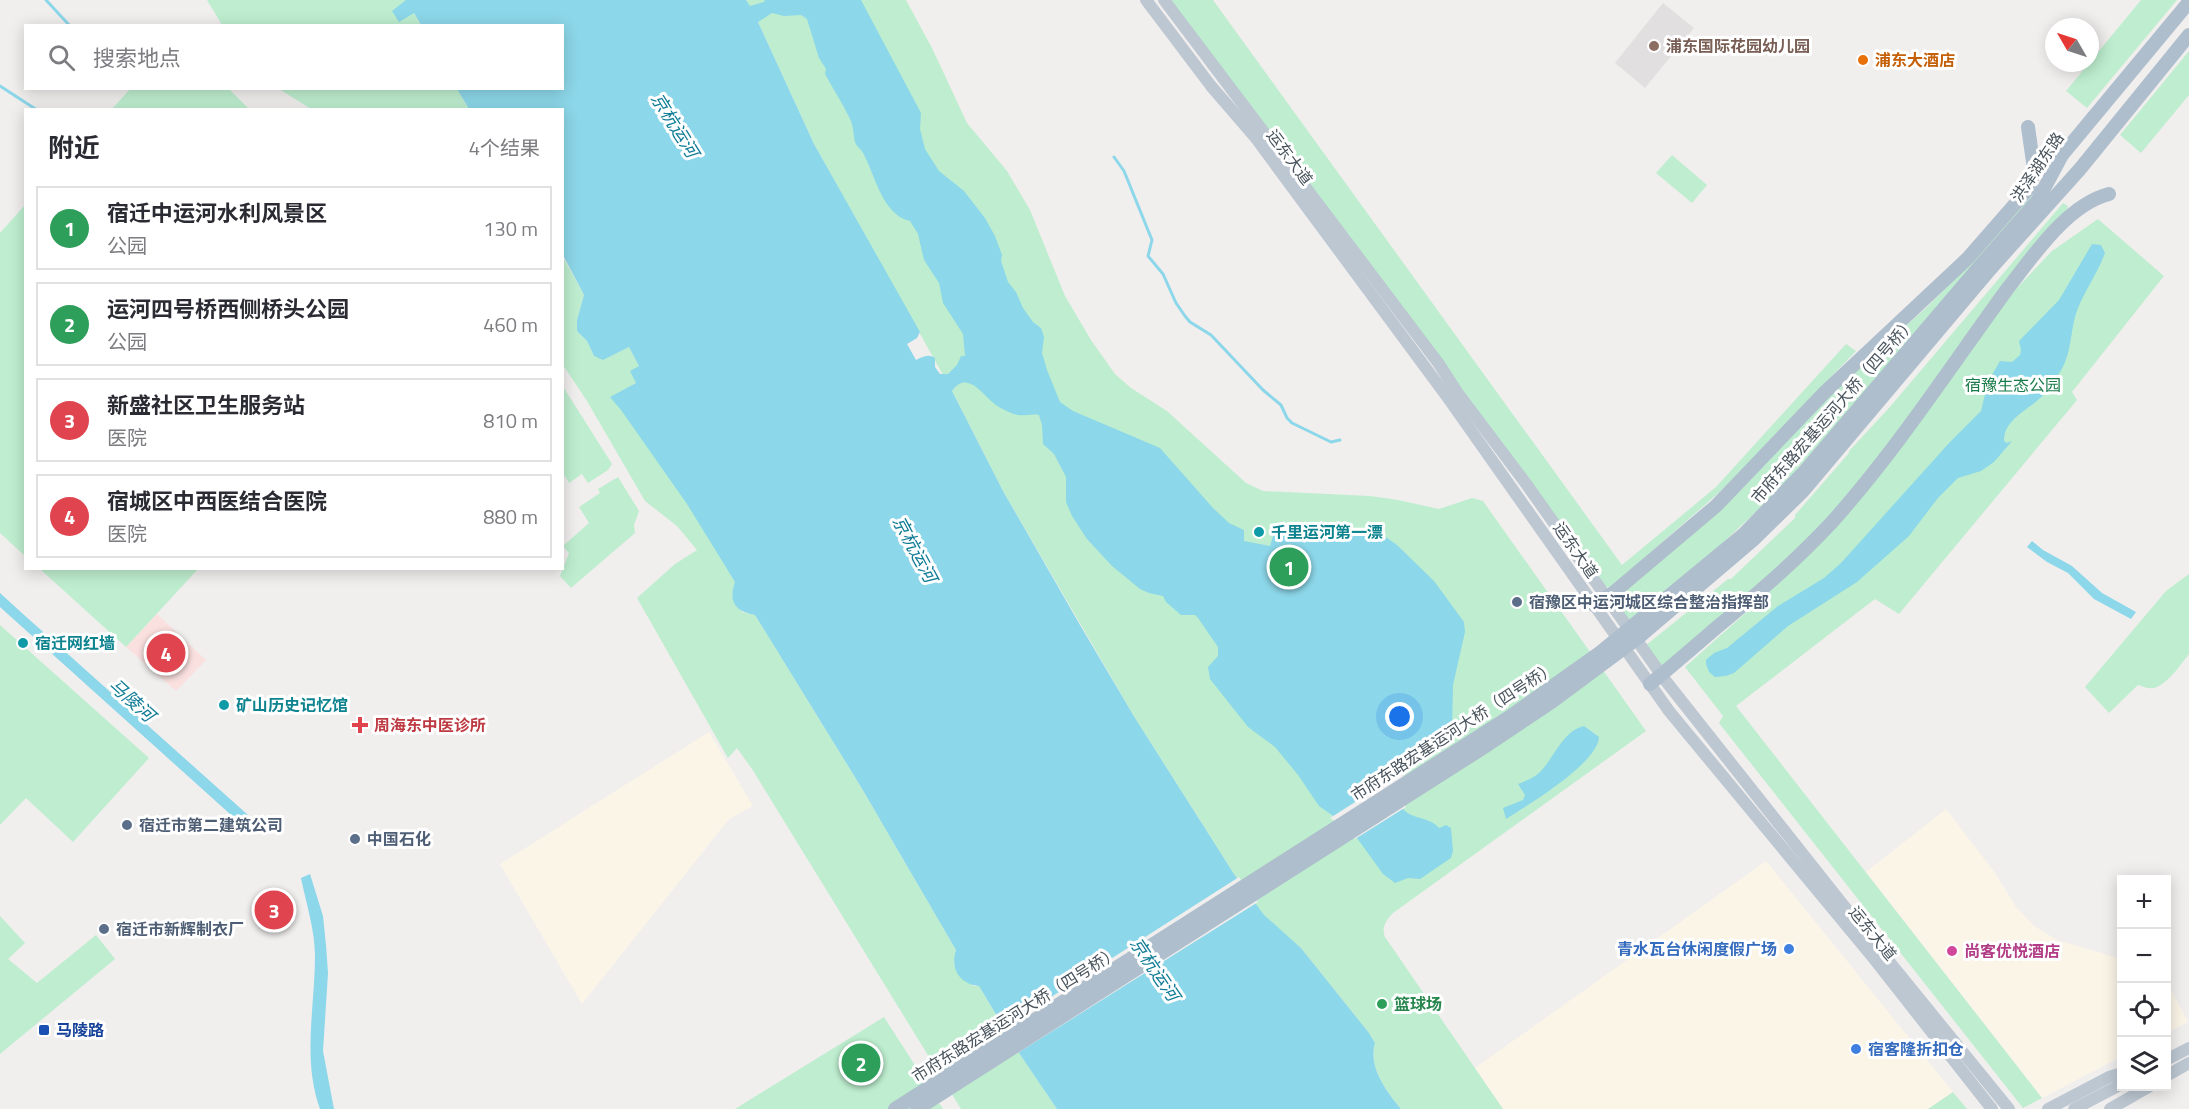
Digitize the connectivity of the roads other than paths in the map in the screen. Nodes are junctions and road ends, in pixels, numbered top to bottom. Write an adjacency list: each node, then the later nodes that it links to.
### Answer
1 (1146, 0): 9 (main road, 运东大道)
2 (1164, 0): 8 (main road, 运东大道)
3 (2189, 2): 7 (main road, 洪泽湖东路)
4 (2189, 35): 7 (main road, 洪泽湖东路)
5 (2028, 127): 8 (main road)
6 (2109, 194): 10 (main road)
7 (1986, 267): 19 (main road, 市府东路宏基运河大桥（四号桥）, bridge); 20 (main road, 市府东路宏基运河大桥（四号桥）, bridge)
8 (1607, 597): 9 (main road); 10 (main road, 运东大道)
9 (1594, 605): 11 (main road, 运东大道)
10 (1661, 675): 11 (main road); 22 (main road, 运东大道)
11 (1650, 684): 21 (main road, 运东大道)
12 (2189, 1048): 13 (main road)
13 (2171, 1057)
14 (2189, 1063): 15 (main road)
15 (2171, 1073)
16 (2117, 1074): 23 (main road)
17 (2117, 1086): 24 (main road)
18 (2141, 1091): 25 (main road)
19 (895, 1109)
20 (917, 1109)
21 (1992, 1109)
22 (2009, 1109)
23 (2048, 1109)
24 (2074, 1109)
25 (2110, 1109)

